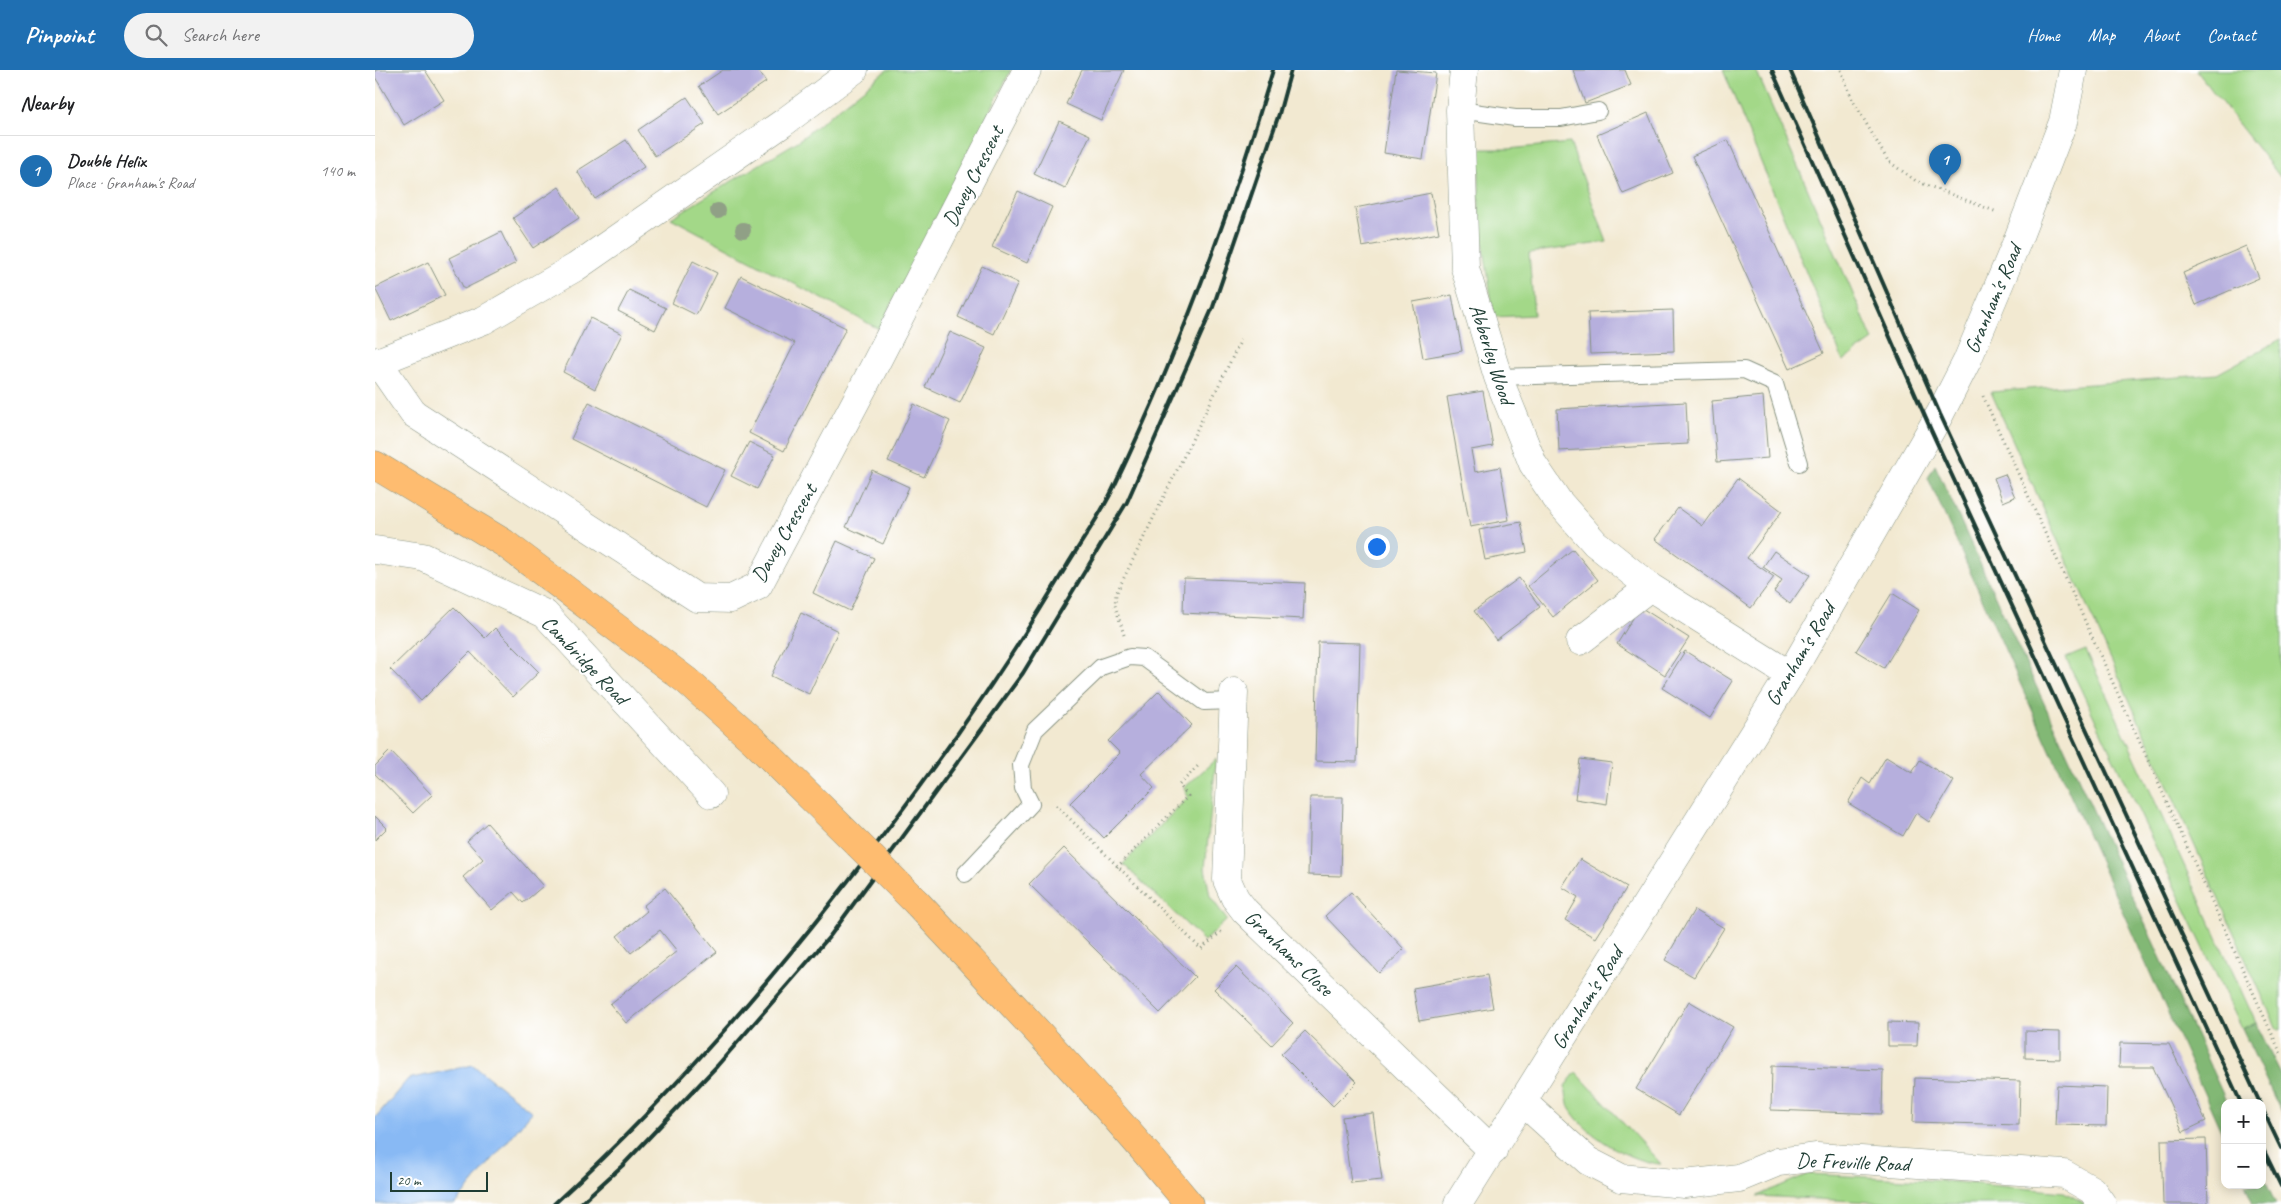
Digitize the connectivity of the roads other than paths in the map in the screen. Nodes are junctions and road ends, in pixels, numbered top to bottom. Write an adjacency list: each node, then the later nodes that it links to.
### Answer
1 (853, 70): 7 (street, Davey Crescent)
2 (1027, 70): 7 (street, Davey Crescent)
3 (1464, 70): 5 (street, Abberley Wood)
4 (2073, 70): 14 (street, Granham's Road)
5 (1460, 110): 6 (lane); 8 (street, Abberley Wood)
6 (1599, 111)
7 (376, 362)
8 (1498, 377): 9 (lane); 12 (street, Abberley Wood)
9 (1799, 463)
10 (375, 465): 21 (main road, bridge)
11 (375, 550): 16 (street, Cambridge Road)
12 (1650, 587): 13 (street); 14 (street, Abberley Wood)
13 (1580, 641)
14 (1789, 675): 18 (street, Granham's Road)
15 (1233, 697): 17 (lane); 19 (street, Granhams Close)
16 (711, 794)
17 (965, 874)
18 (1523, 1102): 19 (street, Granham's Road); 20 (street, De Freville Road)
19 (1493, 1151): 22 (street, Granham's Road)
20 (1684, 1194): 23 (street, De Freville Road)
21 (1189, 1204)
22 (1458, 1204)
23 (2102, 1204)

